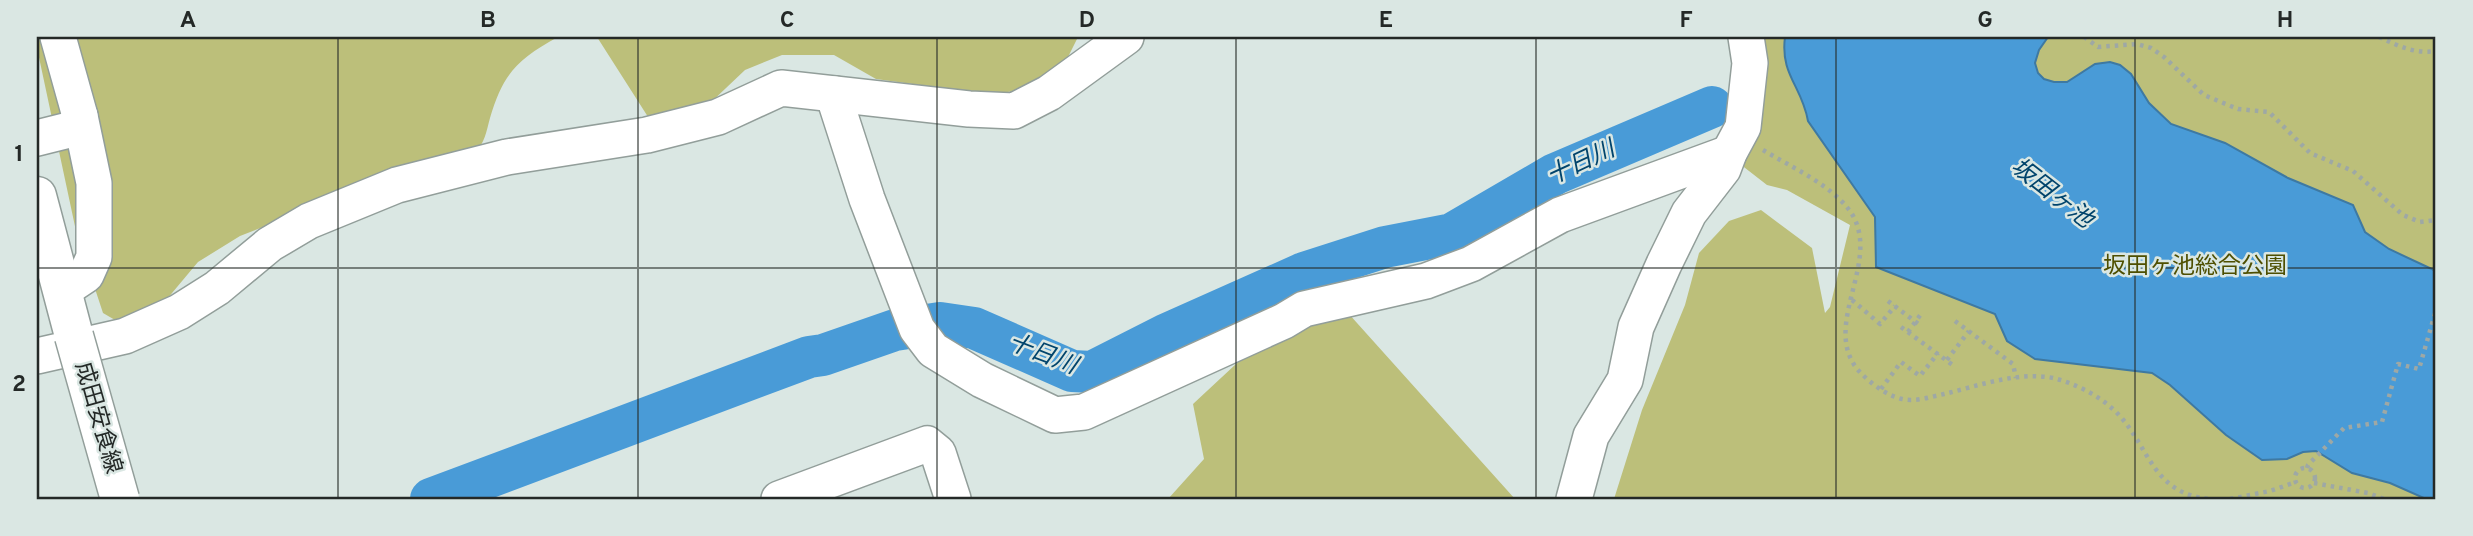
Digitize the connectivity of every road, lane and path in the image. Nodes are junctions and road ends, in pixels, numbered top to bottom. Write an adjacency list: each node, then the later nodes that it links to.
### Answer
1 (58, 37): 8 (street)
2 (1126, 37): 7 (street)
3 (1746, 37): 10 (street)
4 (2084, 37): 12 (path)
5 (2379, 37): 6 (path)
6 (2436, 51)
7 (835, 94): 10 (street); 26 (street)
8 (77, 123): 9 (street); 13 (street)
9 (37, 138)
10 (1734, 144): 14 (path); 37 (street)
11 (37, 195): 13 (main road, 成田安食線)
12 (2436, 220)
13 (62, 291): 34 (main road, 成田安食線, bridge)
14 (1851, 300): 16 (path); 30 (path)
15 (1888, 301): 16 (path)
16 (1895, 306): 19 (path)
17 (2436, 310): 31 (path)
18 (1921, 314): 19 (path)
19 (1916, 321): 21 (path); 23 (path)
20 (1955, 321): 24 (path)
21 (1921, 326)
22 (1901, 327): 23 (path)
23 (1908, 331): 25 (path)
24 (1969, 331): 27 (path); 29 (path)
25 (1938, 353): 27 (path); 30 (path)
26 (37, 356)
27 (1947, 360): 28 (path)
28 (1954, 366)
29 (2016, 378): 30 (path); 38 (path)
30 (1881, 389)
31 (2308, 467): 32 (path); 33 (path)
32 (2296, 482): 33 (path); 39 (path)
33 (2314, 483): 40 (path)
34 (120, 499)
35 (779, 499): 36 (street)
36 (953, 499)
37 (1574, 499)
38 (2211, 499)
39 (2230, 499)
40 (2384, 499)

